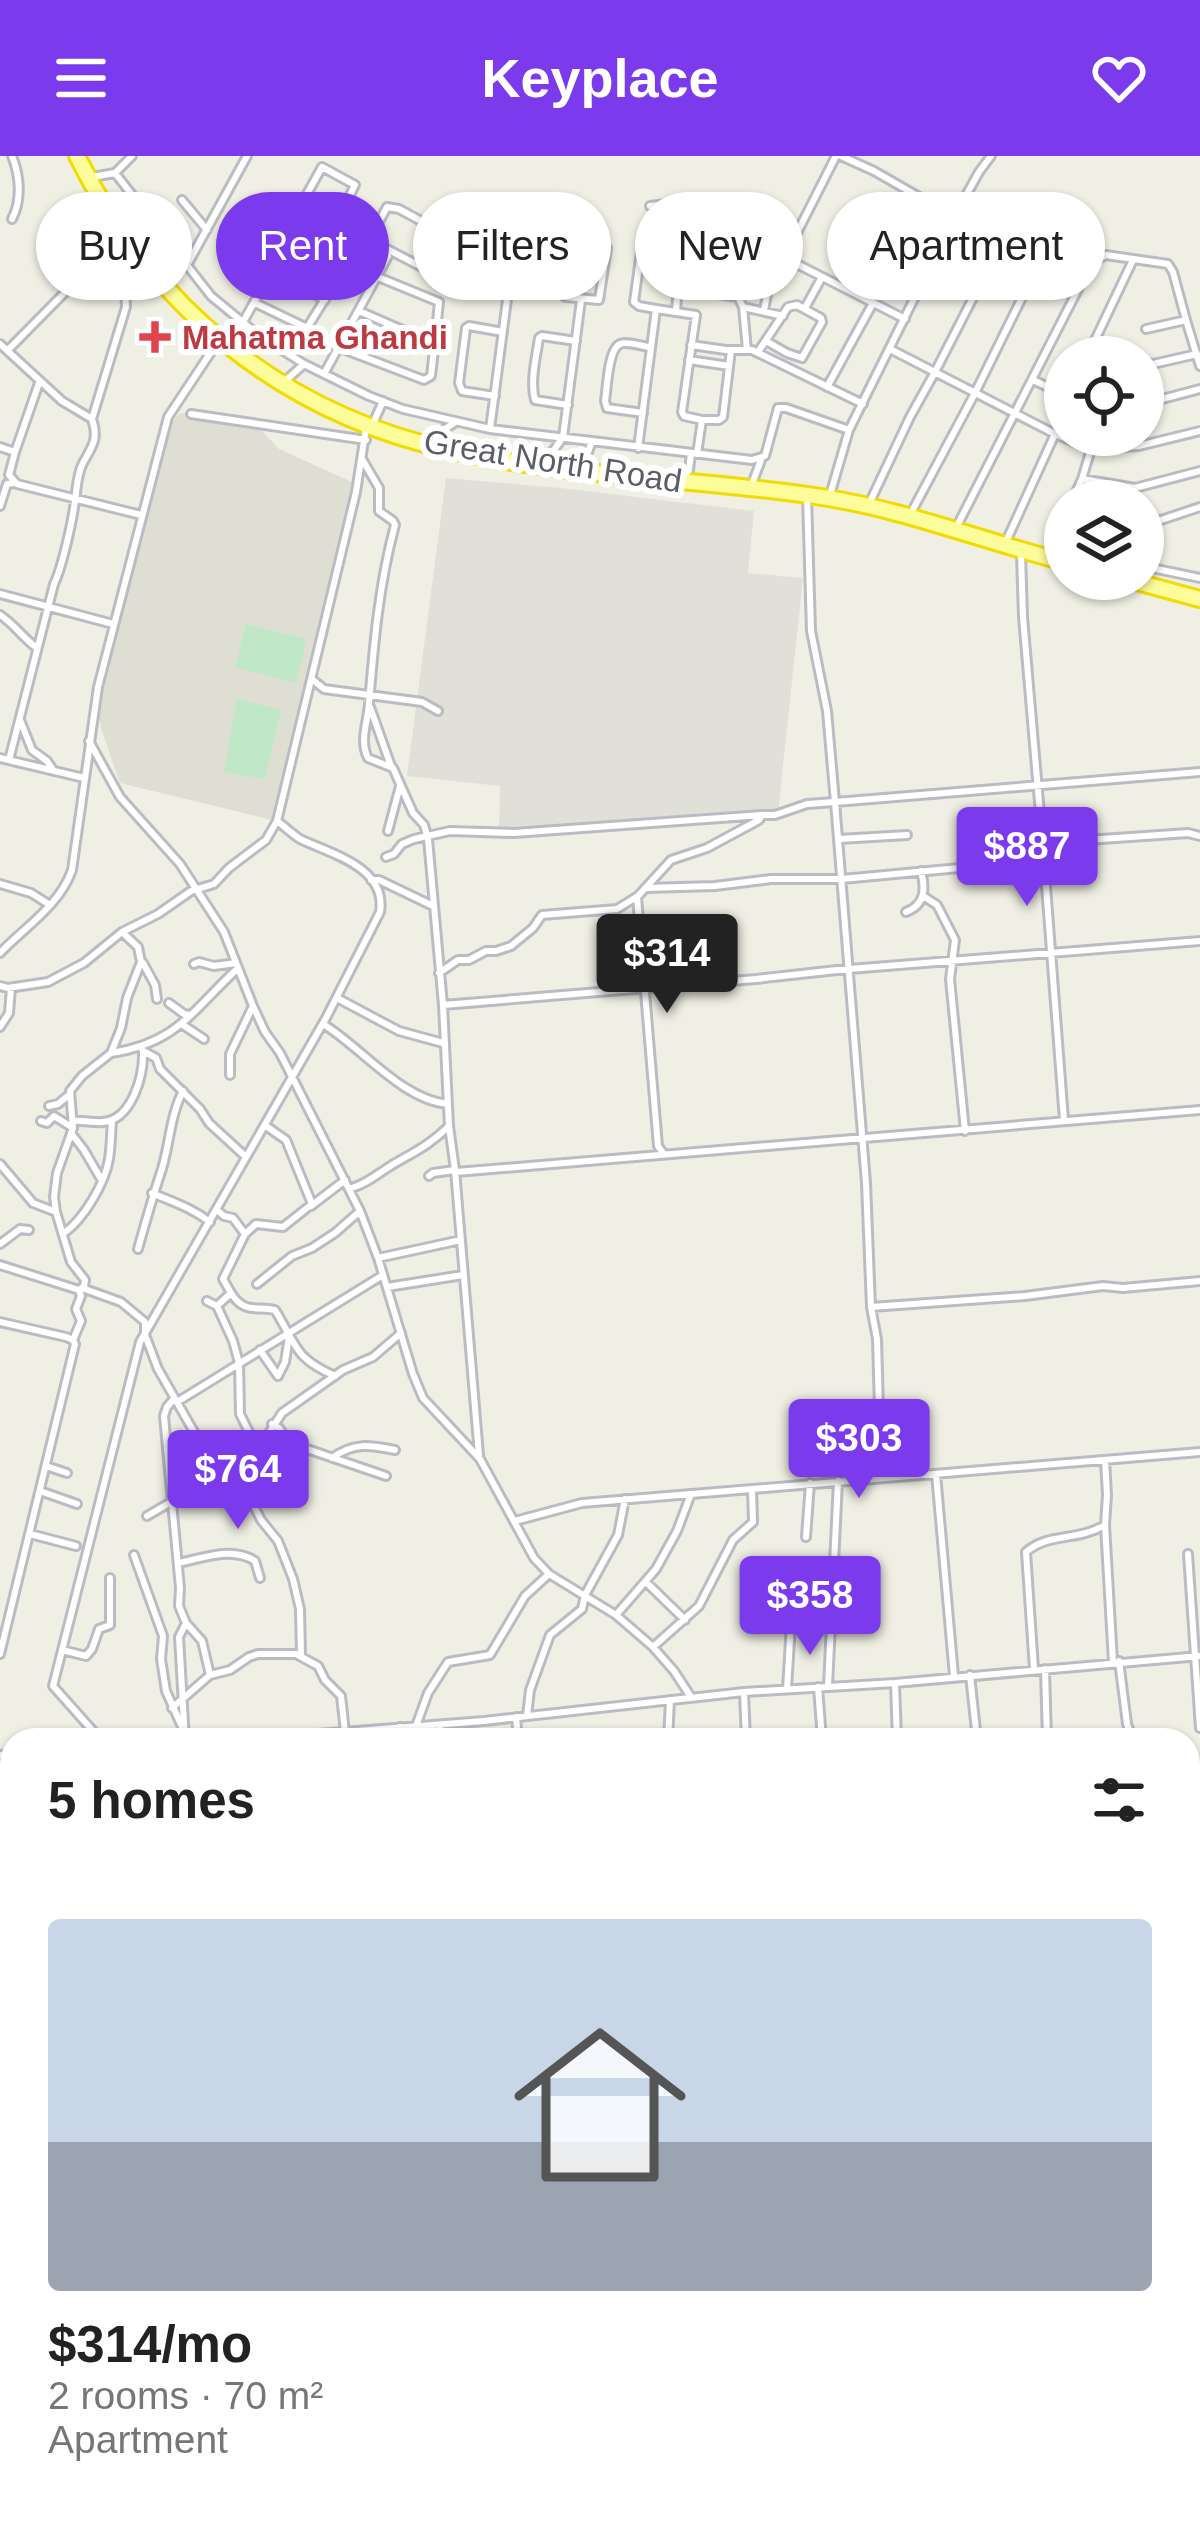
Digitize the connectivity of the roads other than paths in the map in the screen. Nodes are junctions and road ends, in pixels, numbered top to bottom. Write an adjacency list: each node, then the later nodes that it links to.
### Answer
1 (12, 156): 14 (street)
2 (77, 156): 8 (highway, Great North Road)
3 (132, 156): 7 (street)
4 (247, 156): 17 (street)
5 (838, 156): 11 (street); 16 (street)
6 (992, 156): 12 (street)
7 (115, 173): 8 (street); 10 (street)
8 (88, 177): 9 (highway, Great North Road)
9 (97, 192)
10 (129, 192)
11 (911, 192)
12 (968, 192)
13 (192, 212): 17 (street)
14 (12, 219)
15 (300, 220): 15 (street)
16 (803, 222)
17 (207, 230): 20 (street)
18 (385, 248): 18 (street)
19 (896, 250): 19 (street)
20 (192, 253)
21 (1105, 256): 22 (street)
22 (1133, 260): 52 (street); 56 (street)
23 (803, 267): 25 (street)
24 (192, 274): 53 (street)
25 (822, 277): 43 (street); 45 (street)
26 (389, 282): 58 (street)
27 (508, 292): 27 (street)
28 (55, 300): 62 (street)
29 (125, 300): 92 (street)
30 (176, 300): 57 (highway, Great North Road)
31 (257, 300): 42 (street)
32 (326, 300): 42 (street)
33 (365, 300): 48 (street)
34 (507, 300): 55 (street)
35 (581, 300): 35 (street); 59 (street)
36 (739, 300): 44 (street)
37 (766, 300): 47 (street)
38 (914, 300): 51 (street)
39 (972, 300): 75 (street)
40 (1021, 300): 83 (street)
41 (1073, 300): 77 (street)
42 (255, 303): 53 (street)
43 (873, 303): 51 (street); 81 (street)
44 (743, 308): 47 (street); 67 (street)
45 (806, 308): 50 (street); 60 (street)
46 (656, 309): 49 (street); 49 (street); 63 (street)
47 (764, 310): 50 (street)
48 (359, 311): 58 (street); 64 (street)
49 (676, 312): 61 (street)
50 (783, 316): 60 (street)
51 (904, 319): 65 (street)
52 (1186, 320): 54 (street); 69 (street)
53 (243, 322): 57 (street); 72 (street)
54 (1146, 329)
55 (503, 332): 84 (street); 84 (street)
56 (1098, 336)
57 (219, 340): 79 (highway, Great North Road); 125 (street)
58 (435, 341): 64 (street)
59 (576, 341): 88 (street); 88 (street)
60 (766, 341): 68 (street)
61 (692, 345): 66 (street); 70 (street)
62 (4, 347): 78 (street)
63 (651, 347): 89 (street); 89 (street)
64 (340, 348): 76 (street)
65 (890, 349): 75 (street); 87 (street)
66 (731, 350): 67 (street); 73 (street)
67 (747, 350): 68 (street)
68 (758, 352): 81 (street)
69 (1197, 354): 71 (street); 74 (street)
70 (689, 360): 73 (street); 93 (street)
71 (1164, 362)
72 (304, 364): 76 (street); 79 (street)
73 (729, 365): 93 (street)
74 (1200, 366)
75 (935, 372): 83 (street); 123 (street)
76 (324, 374): 86 (street)
77 (1033, 380): 80 (street); 90 (street)
78 (39, 382): 92 (street); 106 (street)
79 (283, 383): 97 (highway, Great North Road)
80 (1044, 385)
81 (827, 388): 87 (street)
82 (1200, 389): 85 (street)
83 (975, 393): 90 (street); 126 (street)
84 (495, 396): 96 (street)
85 (1164, 398)
86 (383, 401): 94 (street); 97 (street)
87 (863, 404): 98 (street)
88 (568, 405): 100 (street)
89 (643, 413): 105 (street)
90 (1015, 413): 95 (street); 128 (street)
91 (191, 414): 97 (street)
92 (92, 419): 120 (street)
93 (702, 420): 107 (street)
94 (454, 423): 96 (street); 103 (street)
95 (1044, 428)
96 (490, 429): 100 (street)
97 (368, 430): 103 (highway, Great North Road); 110 (street)
98 (849, 430): 111 (street); 121 (street)
99 (1200, 431): 101 (street)
100 (563, 437): 102 (street); 112 (street)
101 (1164, 440)
102 (592, 441): 105 (street); 113 (street)
103 (422, 443): 112 (highway, Great North Road)
104 (0, 447): 106 (street)
105 (638, 448): 107 (street)
106 (15, 452): 116 (street)
107 (694, 454): 111 (street); 117 (street)
108 (1045, 456): 129 (street)
109 (1089, 456): 115 (street)
110 (362, 459): 141 (street); 142 (street)
111 (761, 460): 118 (street)
112 (536, 464): 113 (highway, Great North Road)
113 (573, 469): 117 (highway, Great North Road)
114 (1200, 471): 115 (street)
115 (1082, 479)
116 (8, 480): 120 (street); 122 (street)
117 (678, 480): 118 (highway, Great North Road)
118 (746, 488): 119 (highway, Great North Road)
119 (807, 496): 121 (highway, Great North Road); 153 (street)
120 (75, 499): 125 (street); 137 (street)
121 (830, 499): 123 (highway, Great North Road)
122 (0, 506)
123 (868, 507): 126 (highway, Great North Road)
124 (1200, 507): 127 (street)
125 (141, 515): 139 (street)
126 (908, 518): 128 (highway, Great North Road)
127 (1164, 519)
128 (954, 531): 129 (highway, Great North Road)
129 (1004, 546): 130 (highway, Great North Road)
130 (1021, 551): 131 (highway, Great North Road); 152 (street)
131 (1044, 556)
132 (1164, 571): 133 (street)
133 (1200, 578)
134 (1164, 589): 136 (highway)
135 (0, 594): 137 (street)
136 (1200, 599)
137 (48, 607): 139 (street); 140 (street)
138 (0, 615): 140 (street)
139 (113, 624): 145 (street)
140 (38, 648): 144 (street)
141 (311, 677): 142 (street); 155 (street)
142 (369, 699): 143 (street); 147 (street); 147 (street)
143 (438, 711)
144 (19, 718): 146 (street); 148 (street)
145 (89, 741): 150 (street); 169 (street)
146 (5, 759): 148 (street)
147 (391, 766): 151 (street)
148 (53, 770): 150 (street)
149 (1200, 772): 152 (street)
150 (83, 778): 172 (street)
151 (400, 782): 156 (street); 159 (street)
152 (1036, 786): 153 (street); 162 (street)
153 (836, 802): 154 (street); 160 (street)
154 (762, 815): 159 (street); 168 (street)
155 (277, 820): 166 (street); 169 (street)
156 (388, 830)
157 (907, 836): 160 (street)
158 (1200, 836): 164 (street)
159 (427, 837): 161 (street); 173 (street)
160 (837, 839): 165 (street)
161 (386, 857)
162 (1044, 860): 163 (street); 164 (street)
163 (921, 871): 165 (street); 171 (street)
164 (1046, 877): 178 (street)
165 (842, 879): 168 (street); 183 (street)
166 (371, 880): 173 (street); 188 (street)
167 (0, 884): 172 (street)
168 (645, 888): 170 (street)
169 (196, 889): 175 (street); 182 (street)
170 (637, 896): 184 (street); 187 (street)
171 (923, 896): 174 (street); 180 (street)
172 (50, 905): 177 (street)
173 (433, 907): 184 (street)
174 (906, 912)
175 (122, 932): 179 (street); 186 (street)
176 (1200, 941): 178 (street)
177 (0, 953)
178 (1051, 953): 180 (street); 210 (street)
179 (141, 960): 189 (street); 200 (street)
180 (954, 962): 183 (street); 214 (street)
181 (194, 964): 182 (street)
182 (237, 966): 192 (street); 193 (street)
183 (848, 969): 187 (street); 215 (street)
184 (440, 973): 191 (street)
185 (0, 986): 186 (street)
186 (11, 988): 196 (street)
187 (645, 988): 191 (street); 216 (street)
188 (337, 998): 195 (street); 198 (street)
189 (157, 999)
190 (170, 1003): 193 (street)
191 (443, 1005): 198 (street)
192 (253, 1006): 201 (street); 202 (street)
193 (193, 1014): 194 (street)
194 (183, 1024): 197 (street); 199 (street)
195 (323, 1024): 202 (street); 205 (street)
196 (0, 1028)
197 (204, 1040)
198 (444, 1043): 205 (street)
199 (142, 1049): 200 (street); 203 (street); 208 (street)
200 (111, 1053): 204 (street)
201 (230, 1075)
202 (292, 1077): 211 (street); 222 (street)
203 (183, 1091): 217 (street); 223 (street)
204 (70, 1094): 207 (street); 213 (street)
205 (448, 1104): 212 (street)
206 (1200, 1110): 210 (street)
207 (54, 1116): 209 (street); 213 (street)
208 (112, 1120): 213 (street); 221 (street)
209 (41, 1121)
210 (1064, 1121): 214 (street)
211 (264, 1125): 217 (street); 224 (street)
212 (449, 1126): 219 (street); 222 (street)
213 (72, 1127): 221 (street); 227 (street)
214 (965, 1131): 215 (street)
215 (860, 1137): 216 (street); 248 (street)
216 (659, 1153): 219 (street)
217 (246, 1157): 225 (street)
218 (0, 1164): 227 (street)
219 (455, 1171): 220 (street); 232 (street)
220 (429, 1176)
221 (101, 1179): 230 (street)
222 (347, 1185): 224 (street); 226 (street)
223 (152, 1193): 228 (street); 234 (street)
224 (310, 1206): 231 (street)
225 (217, 1210): 228 (street); 231 (street)
226 (360, 1211): 235 (street); 242 (street)
227 (56, 1212): 230 (street)
228 (210, 1222): 252 (street)
229 (29, 1230): 233 (street)
230 (64, 1233): 244 (street)
231 (245, 1234): 240 (street)
232 (460, 1240): 235 (street); 239 (street)
233 (0, 1244)
234 (138, 1250)
235 (378, 1258): 238 (street)
236 (0, 1265): 244 (street)
237 (212, 1275): 240 (street)
238 (383, 1275): 243 (street); 251 (street)
239 (463, 1275): 243 (street); 263 (street)
240 (223, 1279): 245 (street)
241 (1200, 1281): 248 (street)
242 (257, 1284)
243 (387, 1287): 250 (street)
244 (80, 1289): 252 (street); 253 (street)
245 (231, 1293): 247 (street); 251 (street)
246 (207, 1300): 247 (street)
247 (217, 1306): 255 (street)
248 (872, 1307): 269 (street)
249 (0, 1322): 253 (street)
250 (401, 1333): 256 (street); 263 (street)
251 (288, 1334): 254 (street); 254 (street); 256 (street)
252 (145, 1335): 257 (street); 275 (street)
253 (73, 1340): 265 (street)
254 (260, 1350): 255 (street)
255 (239, 1363): 257 (street); 261 (street)
256 (335, 1376): 258 (street)
257 (174, 1401): 272 (street); 278 (street)
258 (272, 1424): 261 (street); 262 (street)
259 (395, 1450): 262 (street)
260 (1200, 1452): 264 (street)
261 (254, 1454): 302 (street)
262 (332, 1458): 268 (street)
263 (480, 1459): 282 (street)
264 (1105, 1460): 267 (street); 283 (street)
265 (46, 1466): 266 (street); 274 (street)
266 (67, 1473)
267 (936, 1474): 269 (street); 309 (street)
268 (386, 1476)
269 (881, 1478): 270 (street)
270 (838, 1481): 271 (street); 311 (street)
271 (810, 1484): 273 (street); 285 (street)
272 (198, 1486)
273 (752, 1489): 276 (street); 296 (street)
274 (40, 1491): 279 (street); 284 (street)
275 (101, 1494): 280 (street); 300 (street)
276 (691, 1494): 277 (street); 293 (street)
277 (625, 1499): 282 (street); 294 (street)
278 (171, 1502): 281 (street); 289 (street)
279 (77, 1504)
280 (109, 1510)
281 (148, 1516)
282 (515, 1521): 290 (street)
283 (1105, 1525): 304 (street); 305 (street)
284 (30, 1534): 286 (street); 301 (street)
285 (806, 1538)
286 (76, 1546)
287 (1188, 1554): 303 (street)
288 (134, 1555): 317 (street)
289 (177, 1563): 292 (street); 297 (street)
290 (549, 1574): 294 (street); 321 (street)
291 (110, 1578): 300 (street)
292 (260, 1578)
293 (646, 1582): 295 (street); 296 (street)
294 (585, 1595): 295 (street); 318 (street)
295 (616, 1615): 299 (street)
296 (685, 1620): 299 (street)
297 (185, 1623): 307 (street); 315 (street)
298 (790, 1624): 312 (street)
299 (653, 1647): 314 (street)
300 (62, 1651): 323 (street)
301 (0, 1654)
302 (301, 1655): 307 (street); 326 (street)
303 (1198, 1656): 304 (street); 337 (street)
304 (1116, 1662): 306 (street); 336 (street)
305 (1034, 1669): 306 (street); 308 (street)
306 (1045, 1669): 335 (street)
307 (210, 1675): 315 (street)
308 (970, 1675): 309 (street); 334 (street)
309 (954, 1676): 310 (street)
310 (895, 1683): 311 (street); 333 (street)
311 (823, 1686): 312 (street); 332 (street)
312 (787, 1689): 313 (street)
313 (744, 1692): 314 (street); 331 (street)
314 (691, 1697): 316 (street)
315 (182, 1698): 317 (street); 325 (street)
316 (670, 1700): 318 (street); 330 (street)
317 (172, 1708): 324 (street)
318 (526, 1716): 319 (street)
319 (516, 1717): 320 (street); 329 (street)
320 (440, 1725): 321 (street); 328 (street)
321 (416, 1726): 322 (street)
322 (400, 1727): 327 (street)
323 (90, 1728)
324 (181, 1728)
325 (184, 1728)
326 (344, 1728)
327 (389, 1728)
328 (440, 1728)
329 (517, 1728)
330 (669, 1728)
331 (746, 1728)
332 (822, 1728)
333 (897, 1728)
334 (976, 1728)
335 (1047, 1728)
336 (1128, 1728)
337 (1200, 1728)

